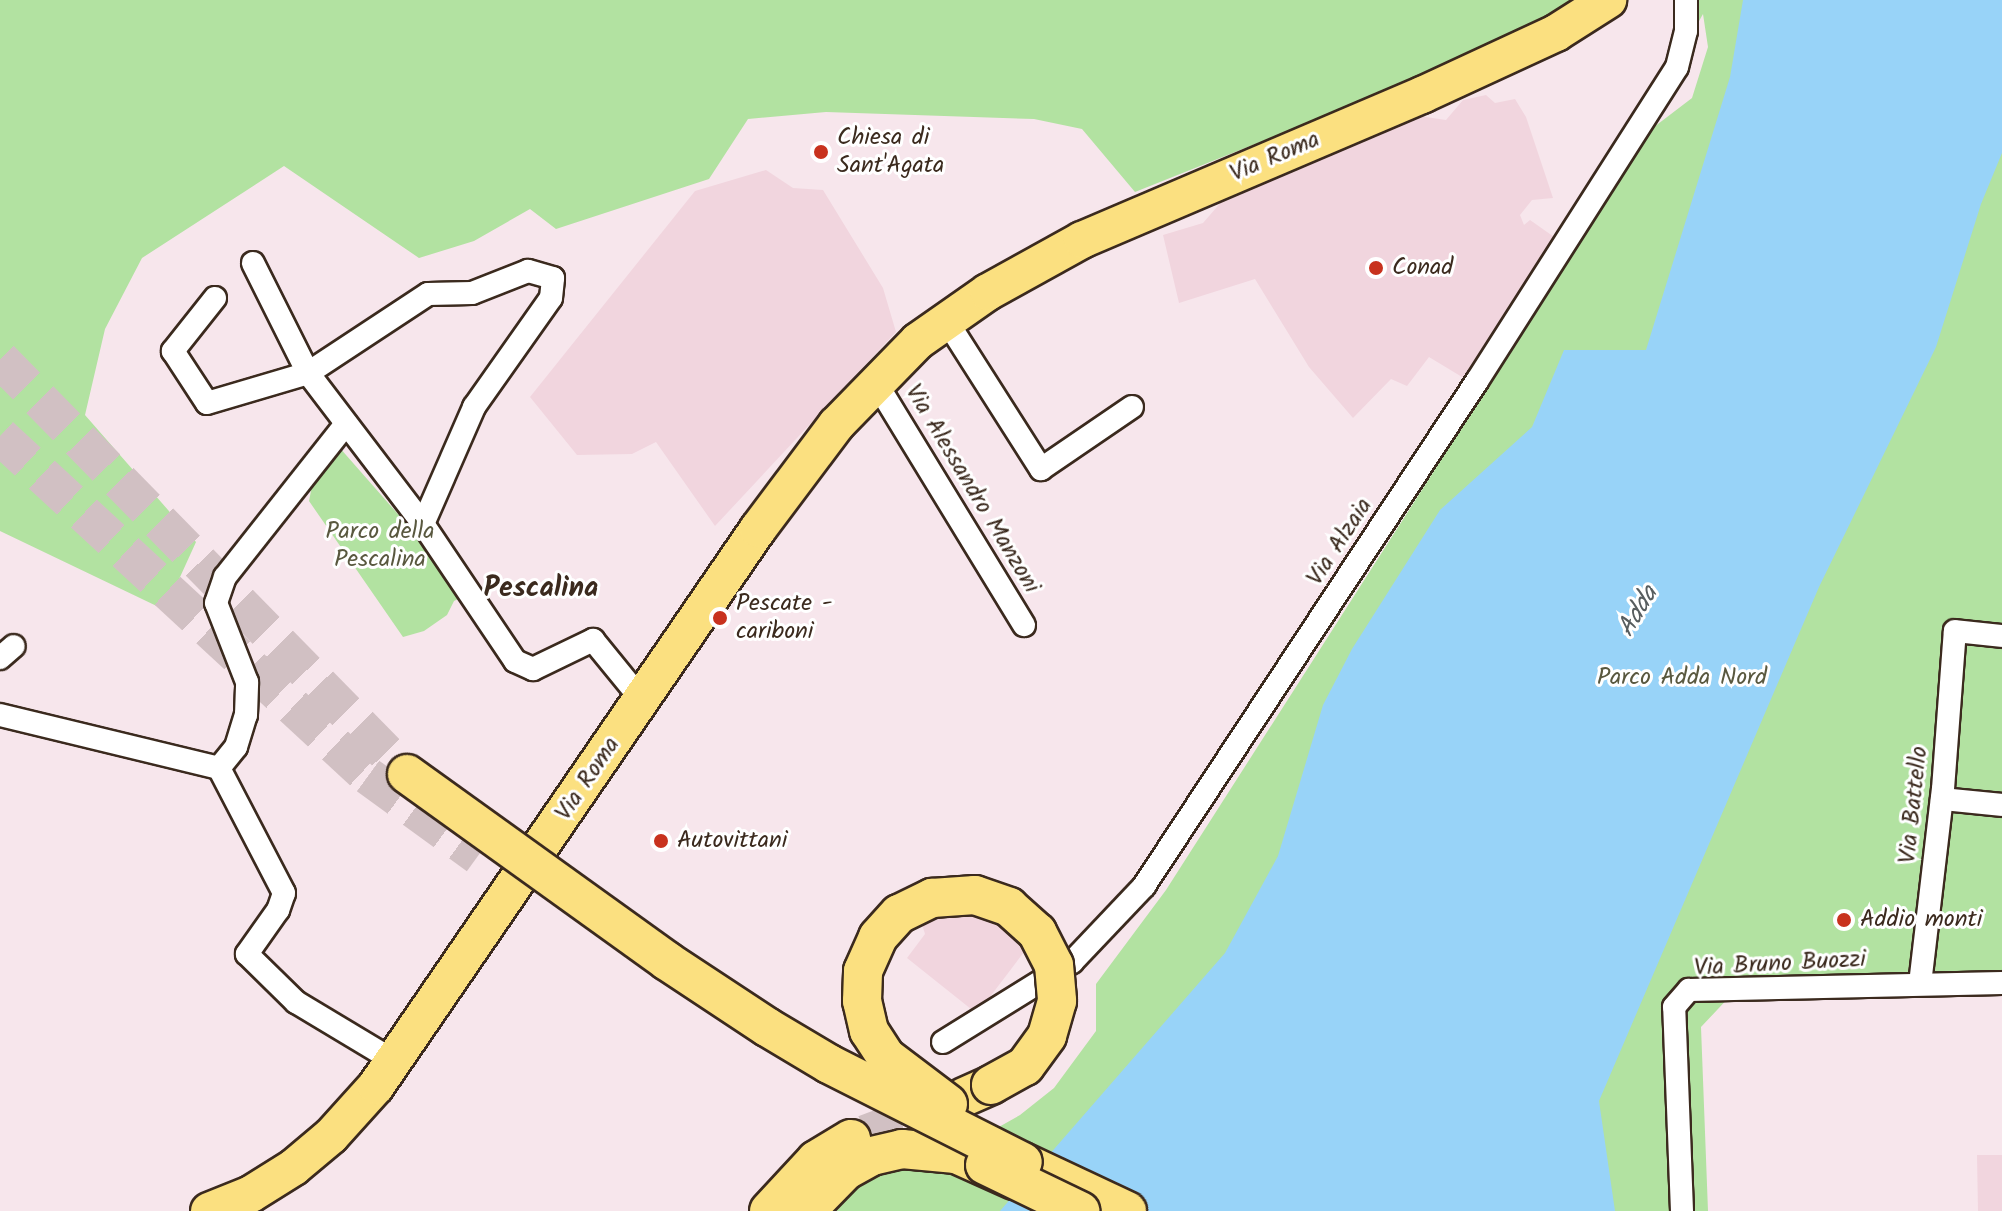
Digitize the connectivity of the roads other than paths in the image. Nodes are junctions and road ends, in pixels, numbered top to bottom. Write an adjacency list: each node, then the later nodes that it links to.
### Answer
1 (1608, 0): 5 (main road, Via Roma)
2 (1686, 0): 22 (street, Via Alzaia)
3 (253, 263): 6 (street)
4 (215, 298): 6 (street)
5 (946, 320): 7 (main road, Via Roma); 8 (street)
6 (308, 373): 9 (street); 10 (street)
7 (875, 381): 11 (street, Via Alessandro Manzoni); 13 (main road, Via Roma)
8 (1132, 407)
9 (346, 424): 10 (street); 15 (street)
10 (423, 524): 13 (street)
11 (1024, 625)
12 (2002, 636): 17 (street, Via Battello)
13 (642, 700): 23 (main road, Via Roma)
14 (0, 715): 15 (street)
15 (219, 768): 23 (street)
16 (407, 774): 26 (highway, bridge)
17 (1942, 799): 18 (street); 21 (street, Via Battello)
18 (2002, 805)
19 (478, 856): 30 (highway, bridge)
20 (2002, 983): 21 (street, Via Bruno Buozzi)
21 (1920, 984): 32 (street, Via Bruno Buozzi)
22 (943, 1042)
23 (394, 1061): 28 (main road, Via Roma)
24 (978, 1091): 26 (highway, bridge)
25 (865, 1134): 29 (highway)
26 (1023, 1162): 31 (highway)
27 (817, 1199): 30 (highway, bridge)
28 (209, 1211)
29 (769, 1211)
30 (1080, 1211)
31 (1127, 1211)
32 (1682, 1211)

